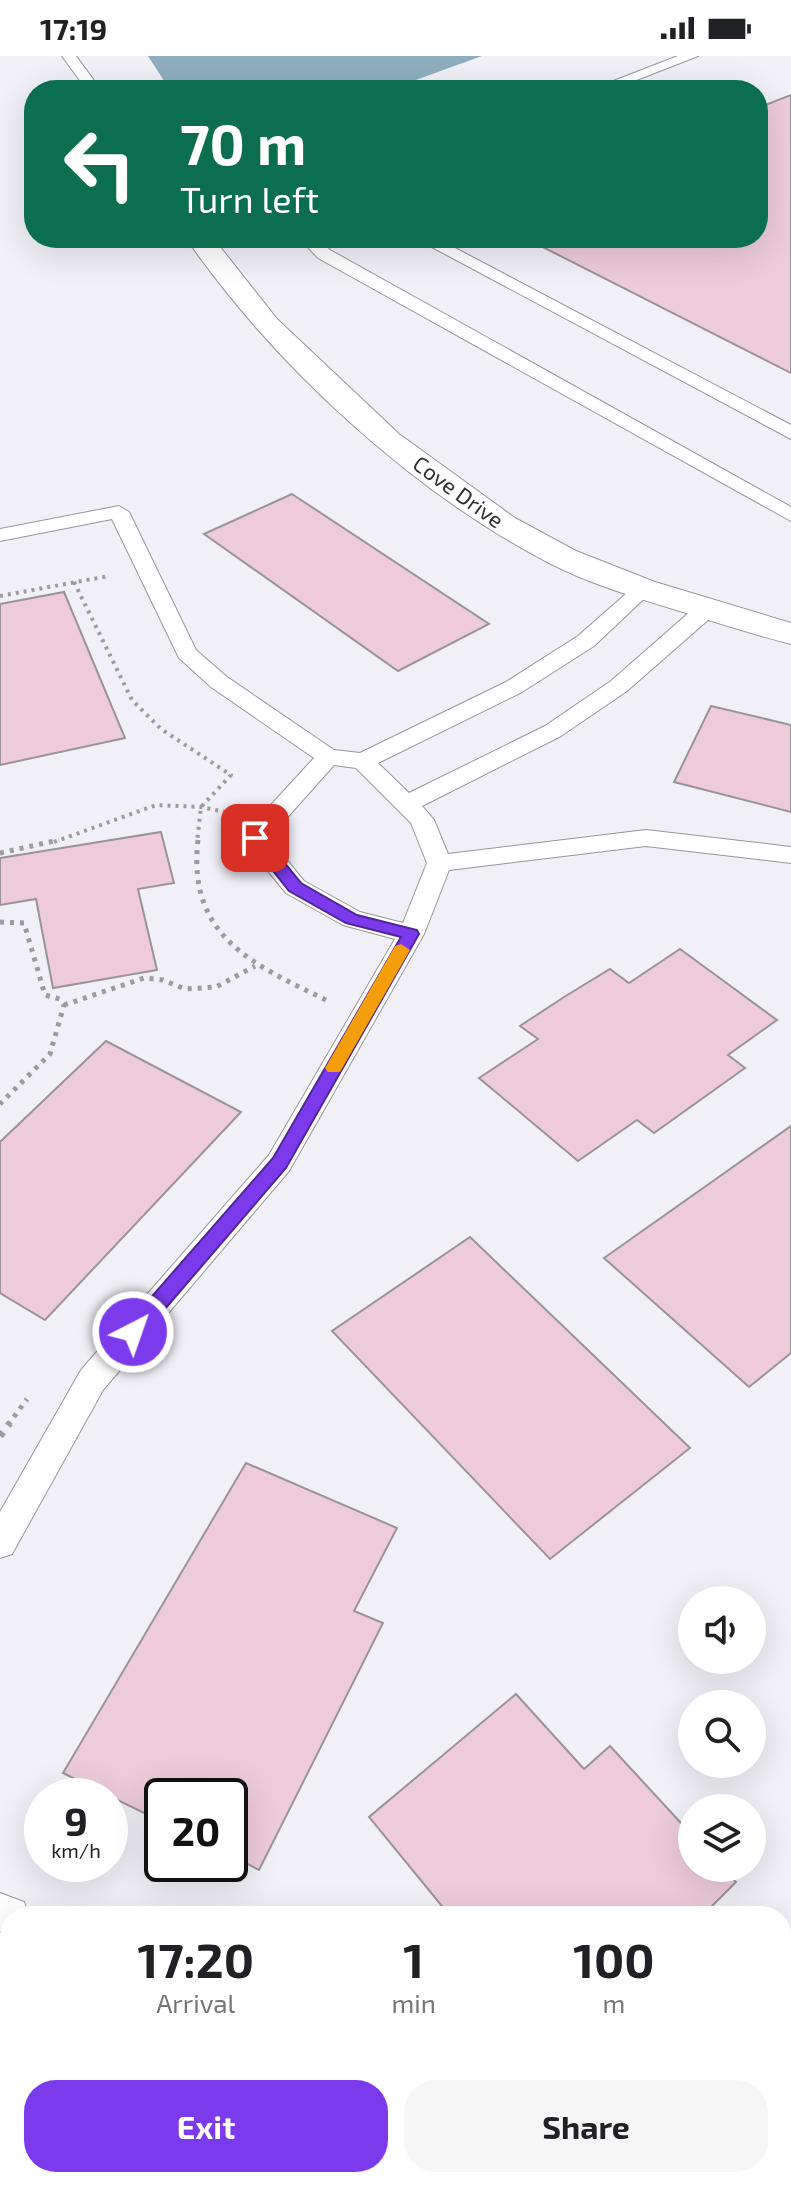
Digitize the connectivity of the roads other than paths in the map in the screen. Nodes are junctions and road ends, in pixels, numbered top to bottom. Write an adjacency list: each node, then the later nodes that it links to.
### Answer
1 (69, 56): 3 (lane)
2 (691, 56): 4 (lane)
3 (87, 80)
4 (625, 80)
5 (207, 248): 11 (street, Cove Drive)
6 (317, 248): 9 (lane)
7 (442, 248): 8 (lane)
8 (791, 433)
9 (791, 515)
10 (0, 535): 14 (lane)
11 (643, 589): 12 (street, Cove Drive); 15 (lane)
12 (708, 608): 13 (street, Cove Drive); 16 (lane)
13 (791, 634)
14 (328, 757): 15 (lane); 19 (lane)
15 (363, 761): 16 (lane)
16 (406, 804): 18 (lane)
17 (791, 855): 18 (lane)
18 (439, 863): 19 (lane)
19 (411, 934): 20 (lane)
20 (0, 1543)

